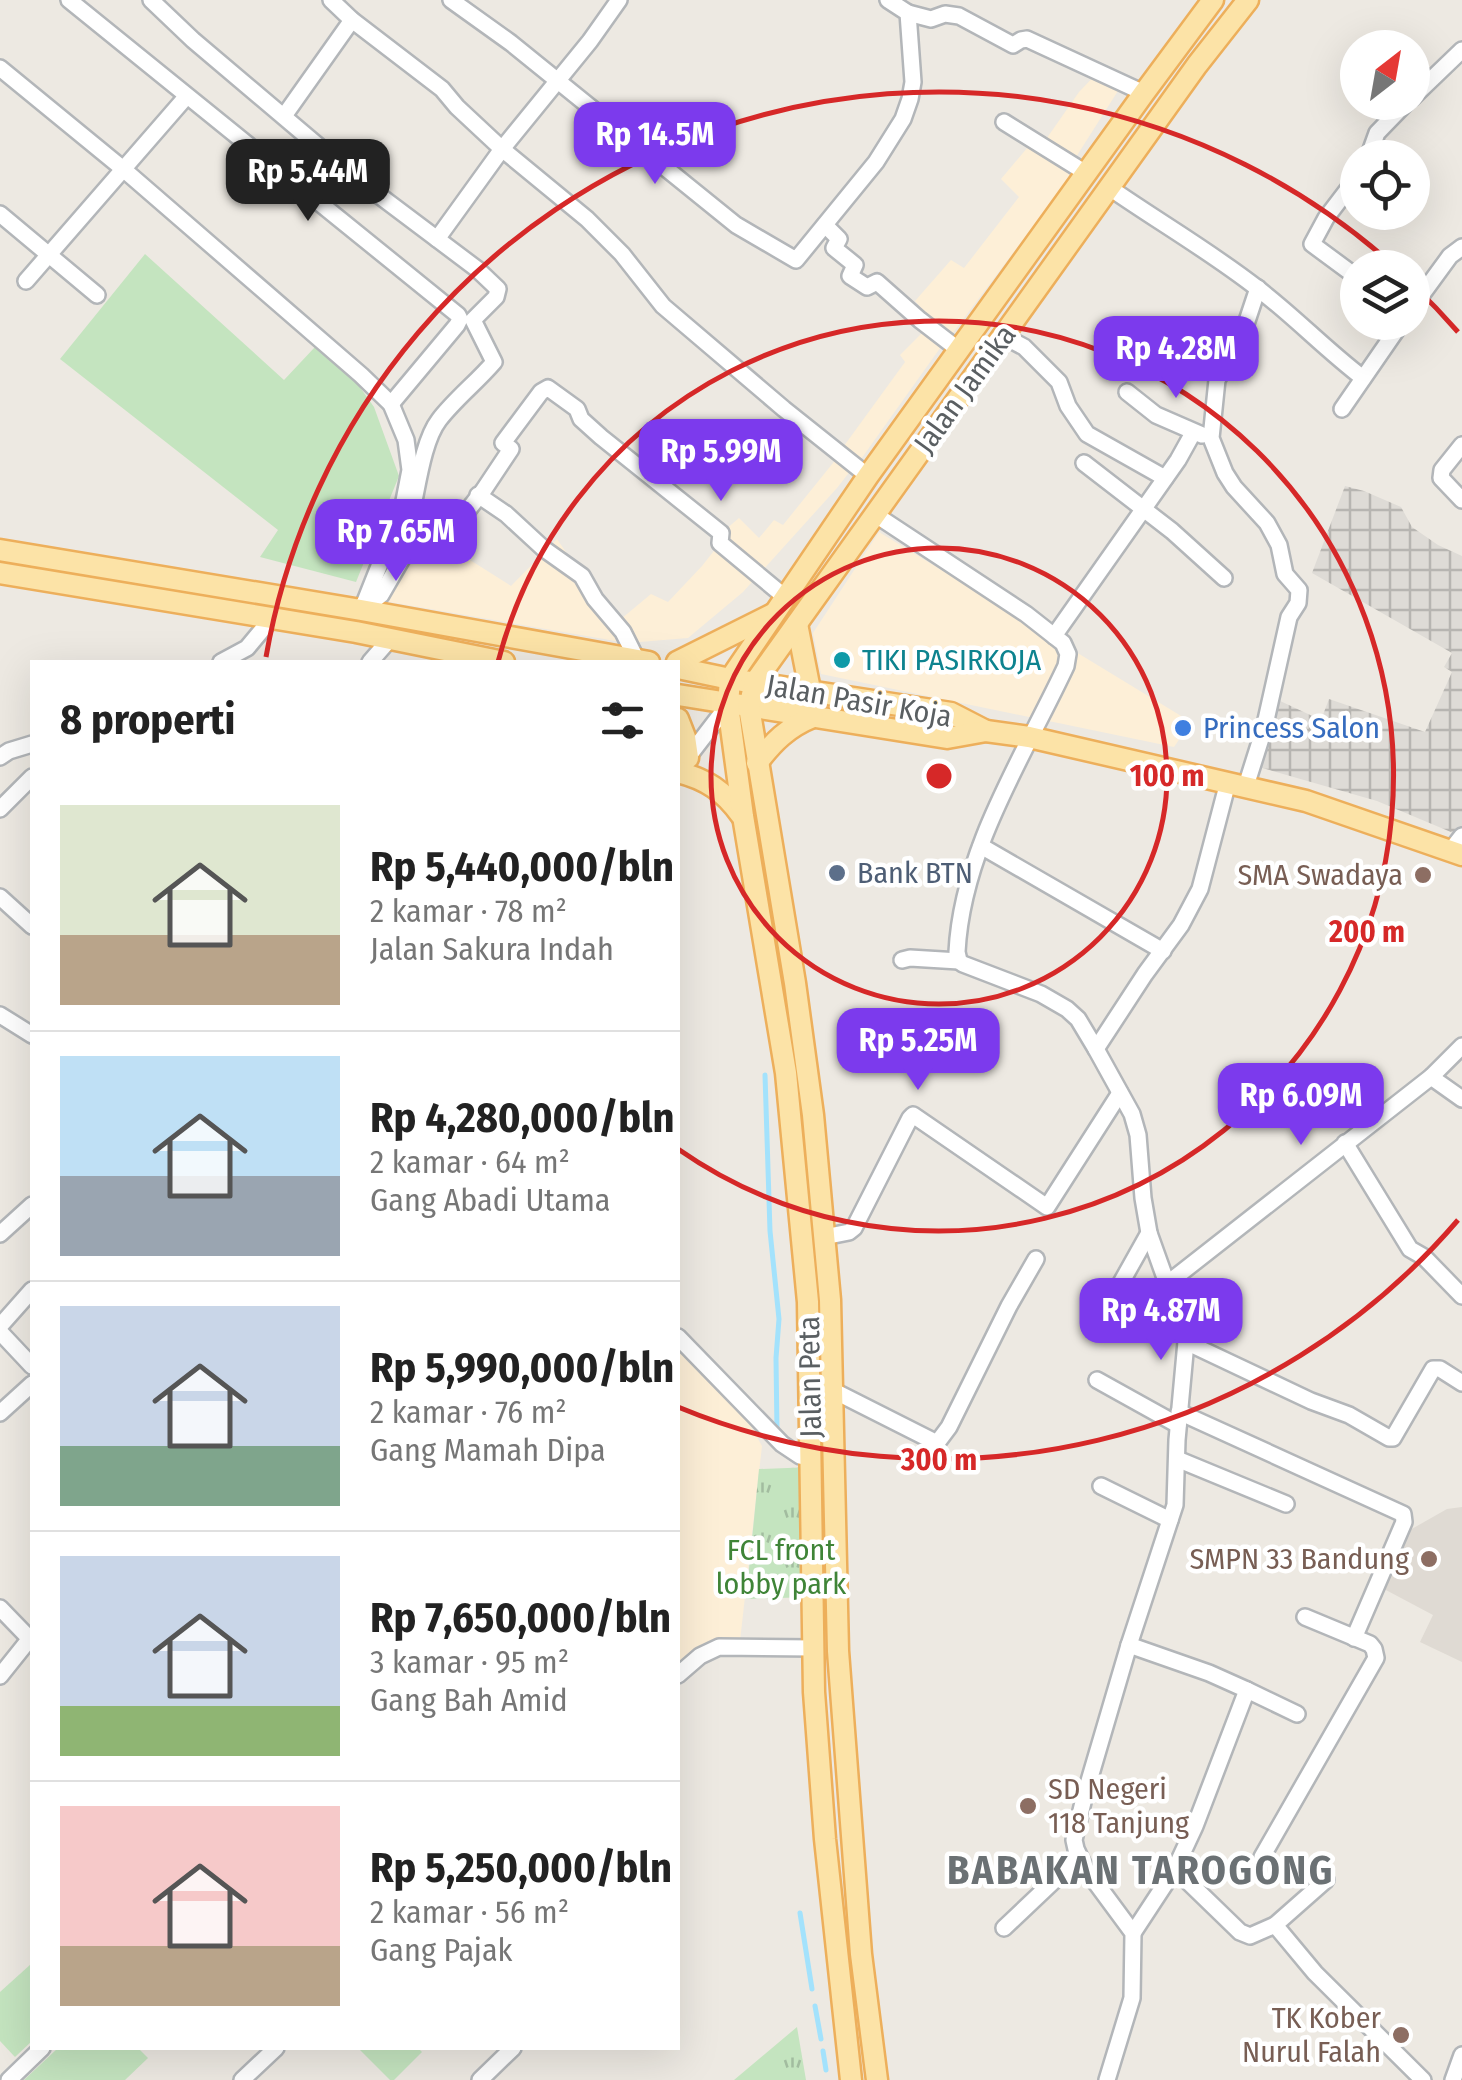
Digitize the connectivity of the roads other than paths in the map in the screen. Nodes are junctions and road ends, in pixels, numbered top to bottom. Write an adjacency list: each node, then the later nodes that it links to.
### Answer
1 (69, 0): 16 (street)
2 (150, 0): 17 (street)
3 (330, 0): 10 (street)
4 (451, 0): 13 (street)
5 (618, 0): 13 (street)
6 (888, 0): 9 (street)
7 (1248, 0): 24 (main road, Jalan Jamika)
8 (1203, 5): 15 (main road, Jalan Jamika)
9 (908, 12): 15 (street); 27 (street)
10 (352, 20): 17 (street); 21 (street)
11 (1462, 50): 14 (street)
12 (0, 68): 22 (street)
13 (557, 81): 21 (street); 27 (street)
14 (1430, 81)
15 (1144, 92): 23 (main road, Jalan Jamika)
16 (186, 97): 22 (street); 41 (street)
17 (284, 116): 28 (street)
18 (1389, 120): 20 (street)
19 (1004, 122): 23 (street)
20 (1374, 140)
21 (502, 149): 28 (street); 47 (street)
22 (122, 168): 30 (street); 41 (street)
23 (1086, 173): 38 (main road, Jalan Jamika)
24 (1110, 188): 34 (street); 36 (main road, Jalan Jamika)
25 (1340, 200): 31 (street)
26 (0, 214): 30 (street)
27 (825, 225): 38 (street)
28 (437, 239): 53 (street)
29 (1462, 247): 33 (street)
30 (48, 254): 32 (street); 35 (street)
31 (1340, 265)
32 (26, 280)
33 (1430, 283)
34 (1258, 288): 39 (street); 44 (street)
35 (97, 294)
36 (1003, 336): 48 (street); 52 (main road, Jalan Jamika)
37 (1389, 340): 39 (street)
38 (959, 350): 47 (main road, Jalan Jamika)
39 (1363, 378): 42 (street)
40 (1127, 392): 43 (street)
41 (391, 404): 58 (street)
42 (1342, 409)
43 (1193, 433): 44 (street); 48 (street)
44 (1210, 438): 85 (street)
45 (1462, 446): 50 (street)
46 (1084, 462): 51 (street)
47 (868, 476): 57 (main road, Jalan Jamika)
48 (1165, 478): 51 (street)
49 (478, 494): 53 (street); 57 (street); 68 (street)
50 (1462, 500)
51 (1144, 510): 56 (street); 62 (street)
52 (872, 516): 60 (main road, Jalan Jamika); 62 (street)
53 (411, 522): 58 (street)
54 (0, 550): 58 (main road)
55 (0, 573): 59 (main road)
56 (1224, 578)
57 (780, 605): 69 (main road); 71 (main road, Jalan Jamika)
58 (363, 606): 61 (street); 67 (main road)
59 (272, 618): 61 (main road); 64 (street)
60 (797, 624): 72 (main road, Jalan Jamika); 73 (main road)
61 (356, 632): 63 (main road)
62 (1054, 636): 79 (street)
63 (390, 639): 65 (street); 66 (main road)
64 (225, 660)
65 (372, 660)
66 (487, 660)
67 (638, 660)
68 (642, 660)
69 (680, 663)
70 (680, 666): 71 (main road, Jalan Pasir Koja)
71 (730, 679): 72 (main road, Jalan Pasir Koja); 75 (main road, Jalan Peta)
72 (754, 682): 73 (main road, Jalan Pasir Koja); 75 (main road, Jalan Peta)
73 (810, 690): 78 (main road, Jalan Pasir Koja)
74 (680, 695): 75 (main road, Jalan Pasir Koja)
75 (739, 706): 76 (main road, Jalan Pasir Koja); 82 (main road, Jalan Peta); 83 (street); 87 (main road, Jalan Peta)
76 (815, 716): 78 (main road, Jalan Pasir Koja); 82 (main road)
77 (680, 724): 83 (main road)
78 (986, 731): 79 (main road, Jalan Pasir Koja)
79 (1029, 737): 85 (main road, Jalan Pasir Koja); 88 (street)
80 (30, 745): 81 (street)
81 (0, 757)
82 (757, 763): 106 (main road, Jalan Peta)
83 (681, 767): 87 (main road)
84 (30, 779): 86 (street)
85 (1237, 784): 89 (main road, Jalan Pasir Koja); 92 (street)
86 (0, 809)
87 (743, 816): 113 (main road, Jalan Peta)
88 (981, 846): 92 (street); 94 (street)
89 (1458, 847)
90 (0, 897): 91 (street)
91 (30, 924)
92 (1162, 951): 98 (street)
93 (902, 960): 94 (street)
94 (959, 961): 98 (street)
95 (0, 1015): 96 (street)
96 (30, 1034)
97 (1462, 1046): 99 (street)
98 (1096, 1048): 100 (street)
99 (1431, 1077): 101 (street); 102 (street)
100 (1120, 1093): 105 (street); 106 (street)
101 (1462, 1099)
102 (1345, 1143): 108 (street); 110 (street)
103 (30, 1206): 104 (street)
104 (0, 1234)
105 (1149, 1234): 108 (street); 111 (street)
106 (824, 1237): 112 (main road, Jalan Peta)
107 (1036, 1259): 121 (street)
108 (1168, 1283): 116 (street)
109 (30, 1292): 114 (street)
110 (1462, 1296)
111 (1112, 1298)
112 (830, 1300): 113 (main road); 121 (main road, Jalan Peta)
113 (808, 1302): 124 (main road, Jalan Peta)
114 (0, 1329): 117 (street)
115 (680, 1339): 124 (street)
116 (1186, 1342): 119 (street); 123 (street)
117 (30, 1364)
118 (1098, 1380): 123 (street)
119 (1462, 1382)
120 (30, 1386): 122 (street)
121 (832, 1390): 147 (main road, Jalan Peta)
122 (0, 1413)
123 (1179, 1419): 125 (street); 133 (street)
124 (812, 1458): 135 (main road, Jalan Peta)
125 (1177, 1460): 127 (street); 128 (street)
126 (1101, 1486): 128 (street)
127 (1286, 1504)
128 (1170, 1520): 134 (street)
129 (0, 1608): 131 (street)
130 (1305, 1617): 133 (street)
131 (30, 1636)
132 (30, 1638): 137 (street)
133 (1354, 1638): 141 (street)
134 (1129, 1645): 138 (street); 140 (street)
135 (813, 1648): 136 (street); 148 (main road, Jalan Peta)
136 (680, 1673)
137 (0, 1676)
138 (1248, 1690): 139 (street); 142 (street)
139 (1297, 1714)
140 (1079, 1857): 145 (street); 146 (street)
141 (1262, 1857)
142 (1175, 1869): 144 (street); 146 (street)
143 (1326, 1880): 144 (street)
144 (1275, 1925): 159 (street)
145 (1004, 1928)
146 (1133, 1933): 158 (street)
147 (861, 1954): 148 (main road); 157 (main road, Jalan Peta)
148 (838, 1956): 156 (main road, Jalan Peta)
149 (40, 2050): 153 (street)
150 (274, 2050): 154 (street)
151 (511, 2050): 155 (street)
152 (1462, 2055): 160 (street)
153 (9, 2080)
154 (242, 2080)
155 (480, 2080)
156 (851, 2080)
157 (877, 2080)
158 (1107, 2080)
159 (1424, 2080)
160 (1453, 2080)

